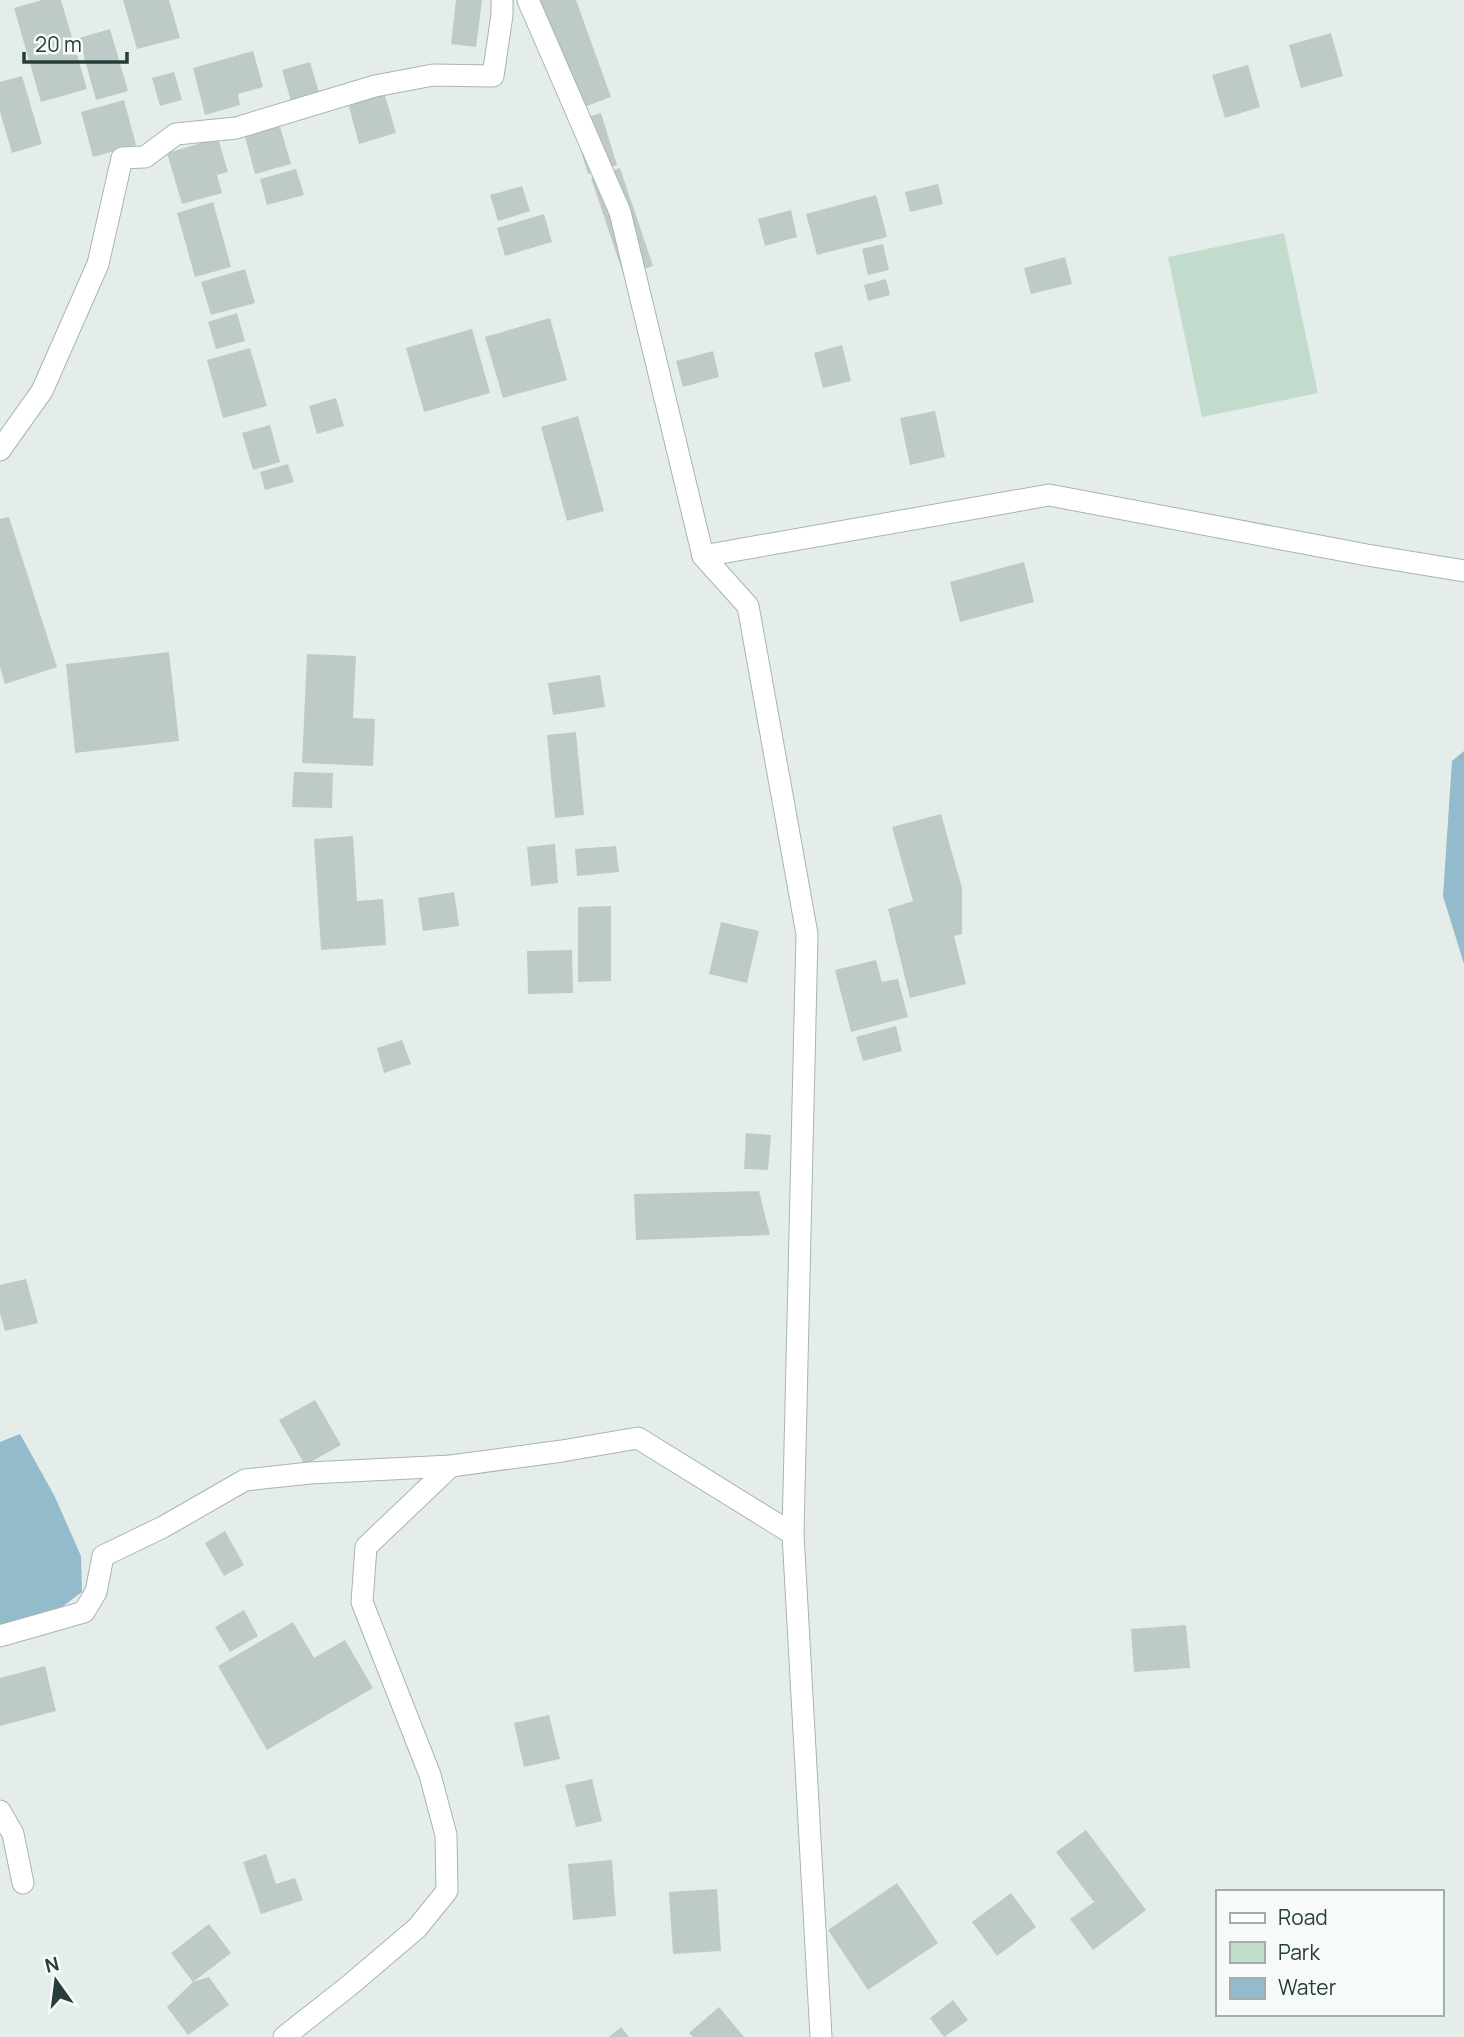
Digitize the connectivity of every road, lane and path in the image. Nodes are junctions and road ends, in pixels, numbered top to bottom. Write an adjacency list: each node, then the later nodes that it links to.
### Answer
1 (502, 0): 3 (street)
2 (528, 0): 4 (street)
3 (0, 450)
4 (703, 556): 5 (street); 7 (street)
5 (1464, 571)
6 (451, 1466): 7 (street); 8 (street); 11 (street)
7 (793, 1534): 12 (street)
8 (0, 1636)
9 (0, 1811): 10 (street)
10 (23, 1883)
11 (284, 2037)
12 (821, 2037)

